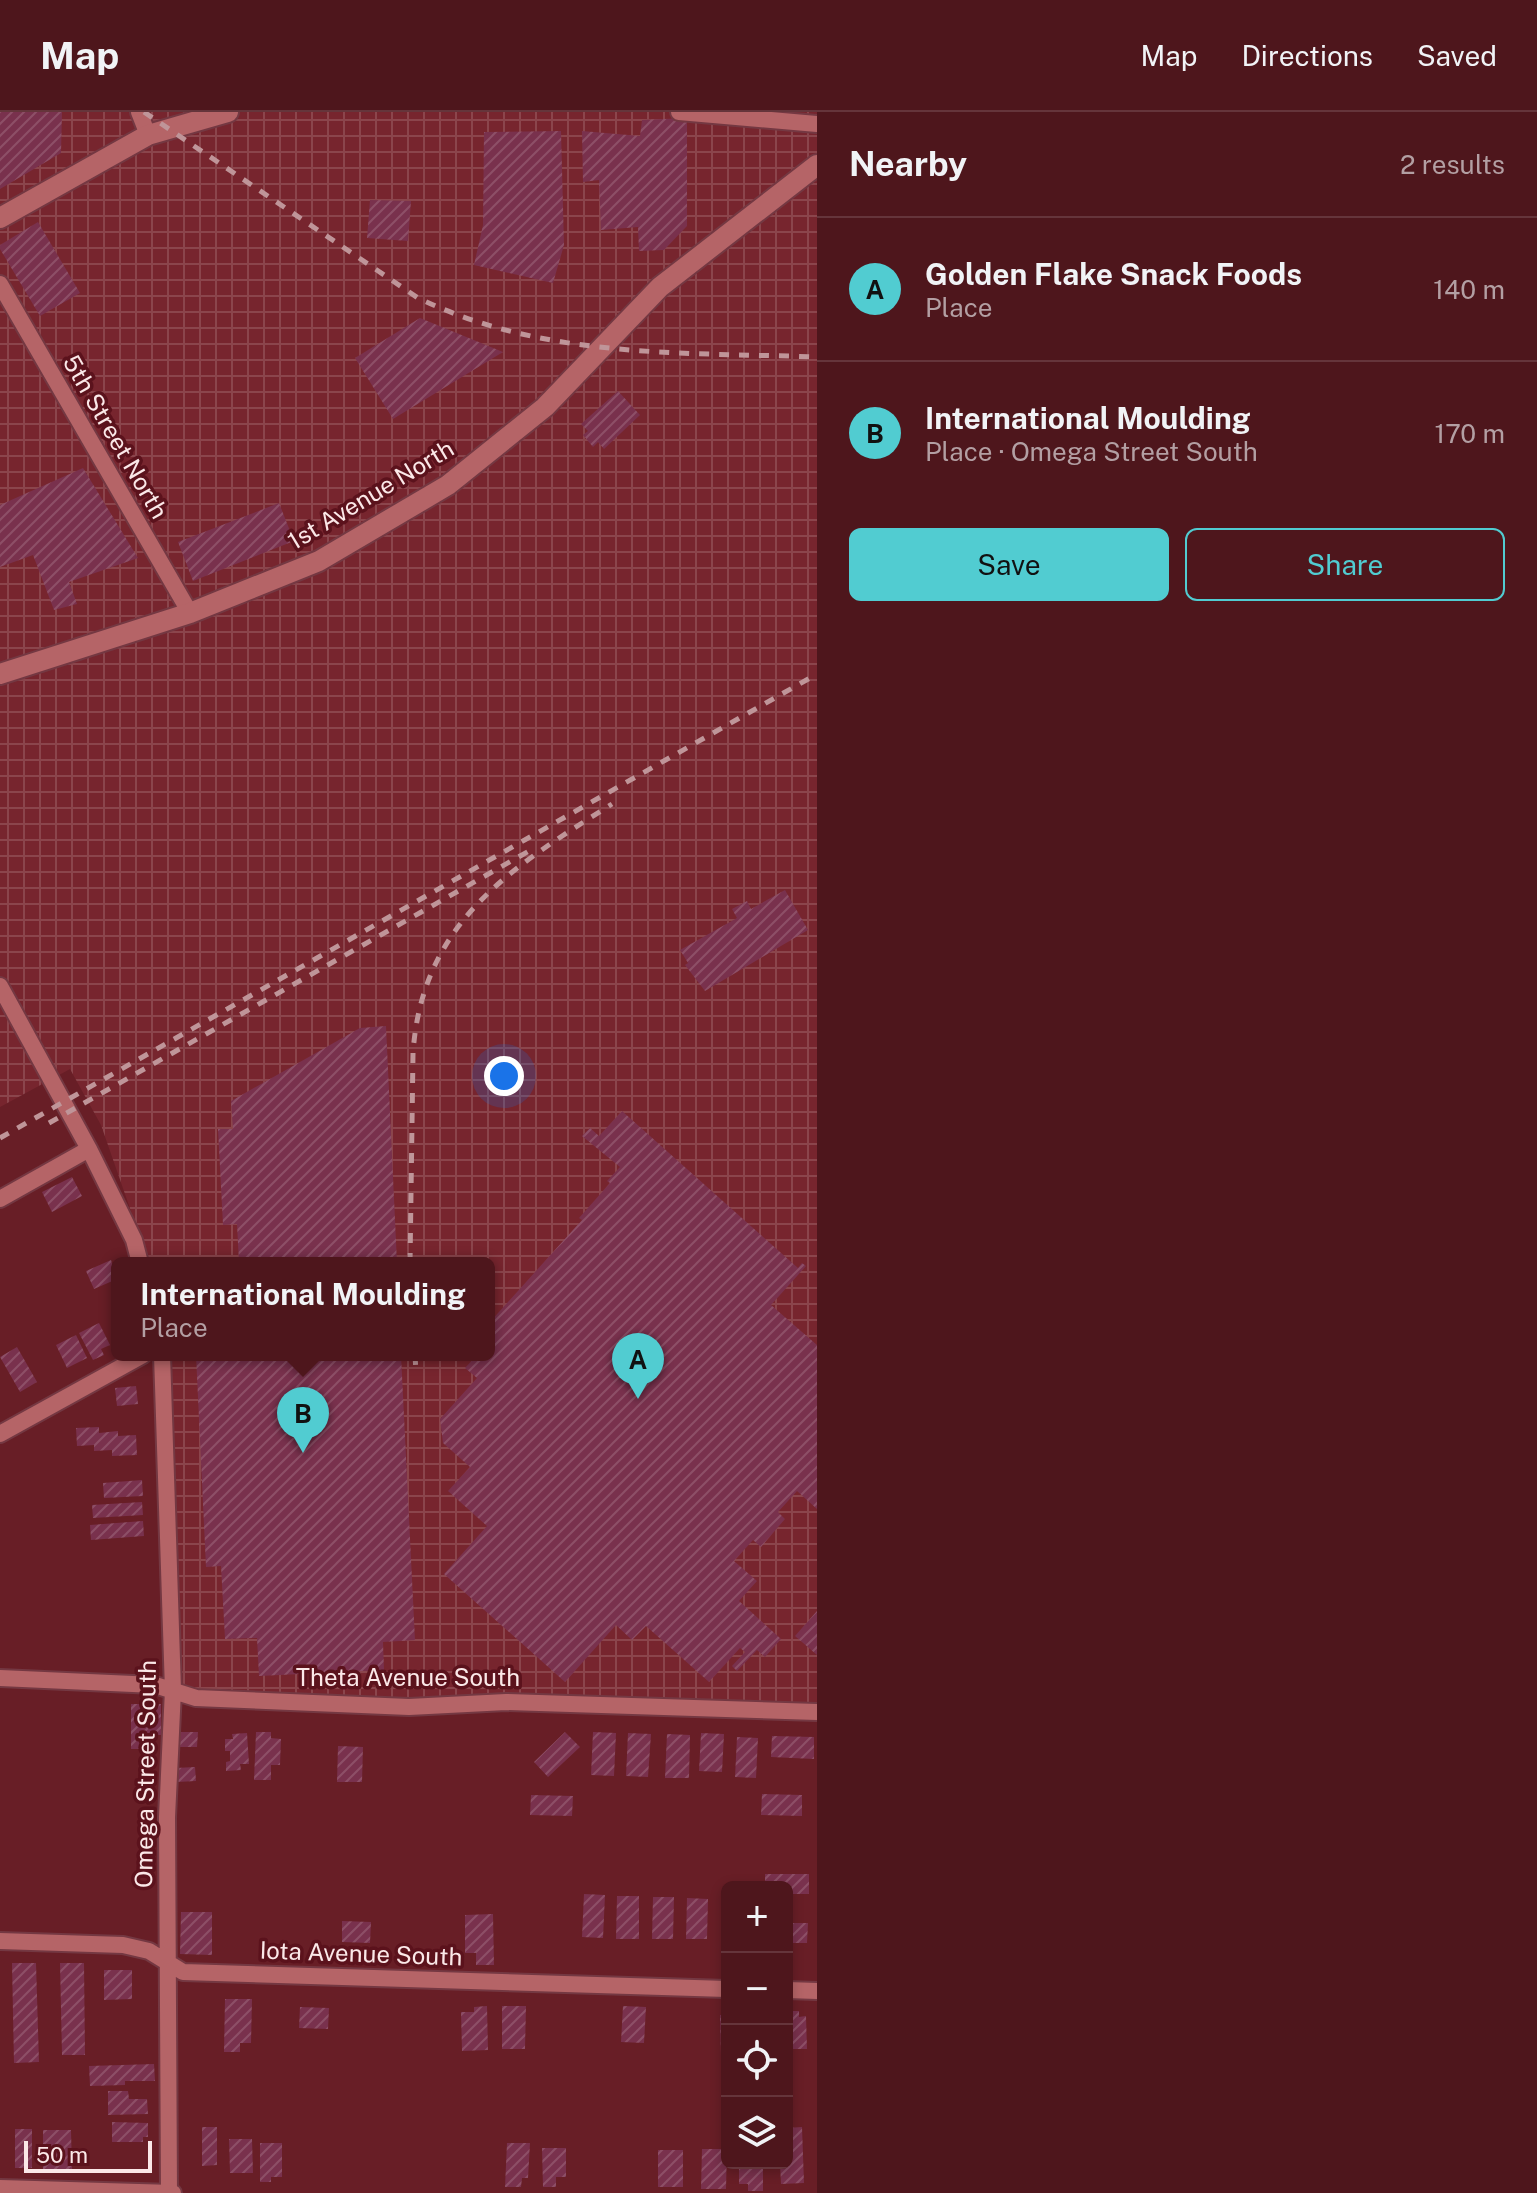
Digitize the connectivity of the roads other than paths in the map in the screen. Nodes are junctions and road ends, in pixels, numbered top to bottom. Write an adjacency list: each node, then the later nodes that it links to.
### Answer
1 (139, 112): 5 (street)
2 (228, 112): 5 (street)
3 (679, 112): 4 (street)
4 (817, 124)
5 (148, 135): 7 (street)
6 (817, 165): 9 (street, 1st Avenue North)
7 (0, 218)
8 (0, 284): 9 (street, 5th Street North)
9 (190, 613): 10 (street, 1st Avenue North)
10 (0, 674)
11 (0, 986): 12 (street)
12 (89, 1149): 13 (street); 14 (street)
13 (0, 1199)
14 (138, 1257)
15 (132, 1361): 17 (street)
16 (162, 1361): 19 (street, Omega Street South)
17 (0, 1434)
18 (0, 1678): 19 (street, Theta Avenue South)
19 (173, 1690): 20 (street, Theta Avenue South); 22 (street, Omega Street South)
20 (817, 1712)
21 (0, 1941): 22 (street, Iota Avenue South)
22 (169, 1965): 23 (street, Iota Avenue South); 27 (street, Omega Street South)
23 (721, 1989)
24 (793, 1990): 25 (street)
25 (817, 1991)
26 (0, 2188): 27 (street)
27 (170, 2193)

